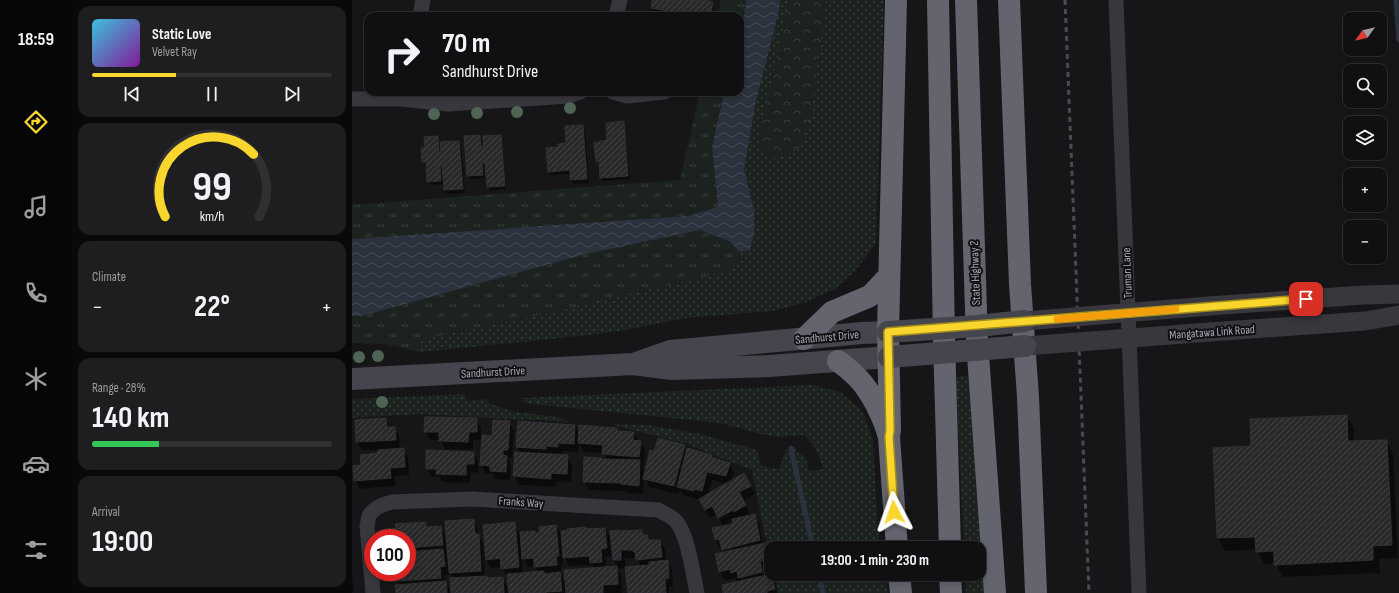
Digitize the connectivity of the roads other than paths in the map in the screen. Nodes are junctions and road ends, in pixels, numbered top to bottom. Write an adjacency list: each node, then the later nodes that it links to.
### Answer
1 (423, 0): 8 (street)
2 (620, 0): 9 (street)
3 (896, 0): 14 (highway)
4 (938, 0): 27 (highway)
5 (966, 0): 34 (highway, State Highway 2)
6 (1009, 0): 17 (highway)
7 (1116, 0): 36 (street, Truman Lane)
8 (421, 12)
9 (617, 12)
10 (390, 96): 13 (street)
11 (408, 96): 12 (street)
12 (569, 96)
13 (352, 99)
14 (889, 276): 18 (highway); 19 (highway)
15 (1399, 294): 17 (street, bridge)
16 (1399, 316): 20 (street, Mangatawa Link Road, bridge)
17 (1024, 321): 18 (main road, Sandhurst Drive, bridge); 20 (highway)
18 (888, 332): 19 (main road, Sandhurst Drive); 21 (highway)
19 (804, 339): 23 (main road, Sandhurst Drive)
20 (1025, 346): 21 (main road, Sandhurst Drive, bridge); 35 (highway)
21 (889, 357): 22 (main road, Sandhurst Drive); 25 (highway)
22 (838, 361): 23 (main road, Sandhurst Drive); 25 (highway)
23 (633, 364): 24 (main road, Sandhurst Drive)
24 (352, 379)
25 (889, 437): 26 (highway)
26 (896, 541)
27 (950, 541)
28 (900, 581): 32 (highway)
29 (950, 581): 33 (highway)
30 (373, 593): 31 (street, Franks Way)
31 (697, 593)
32 (901, 593)
33 (951, 593)
34 (995, 593)
35 (1036, 593)
36 (1139, 593)

